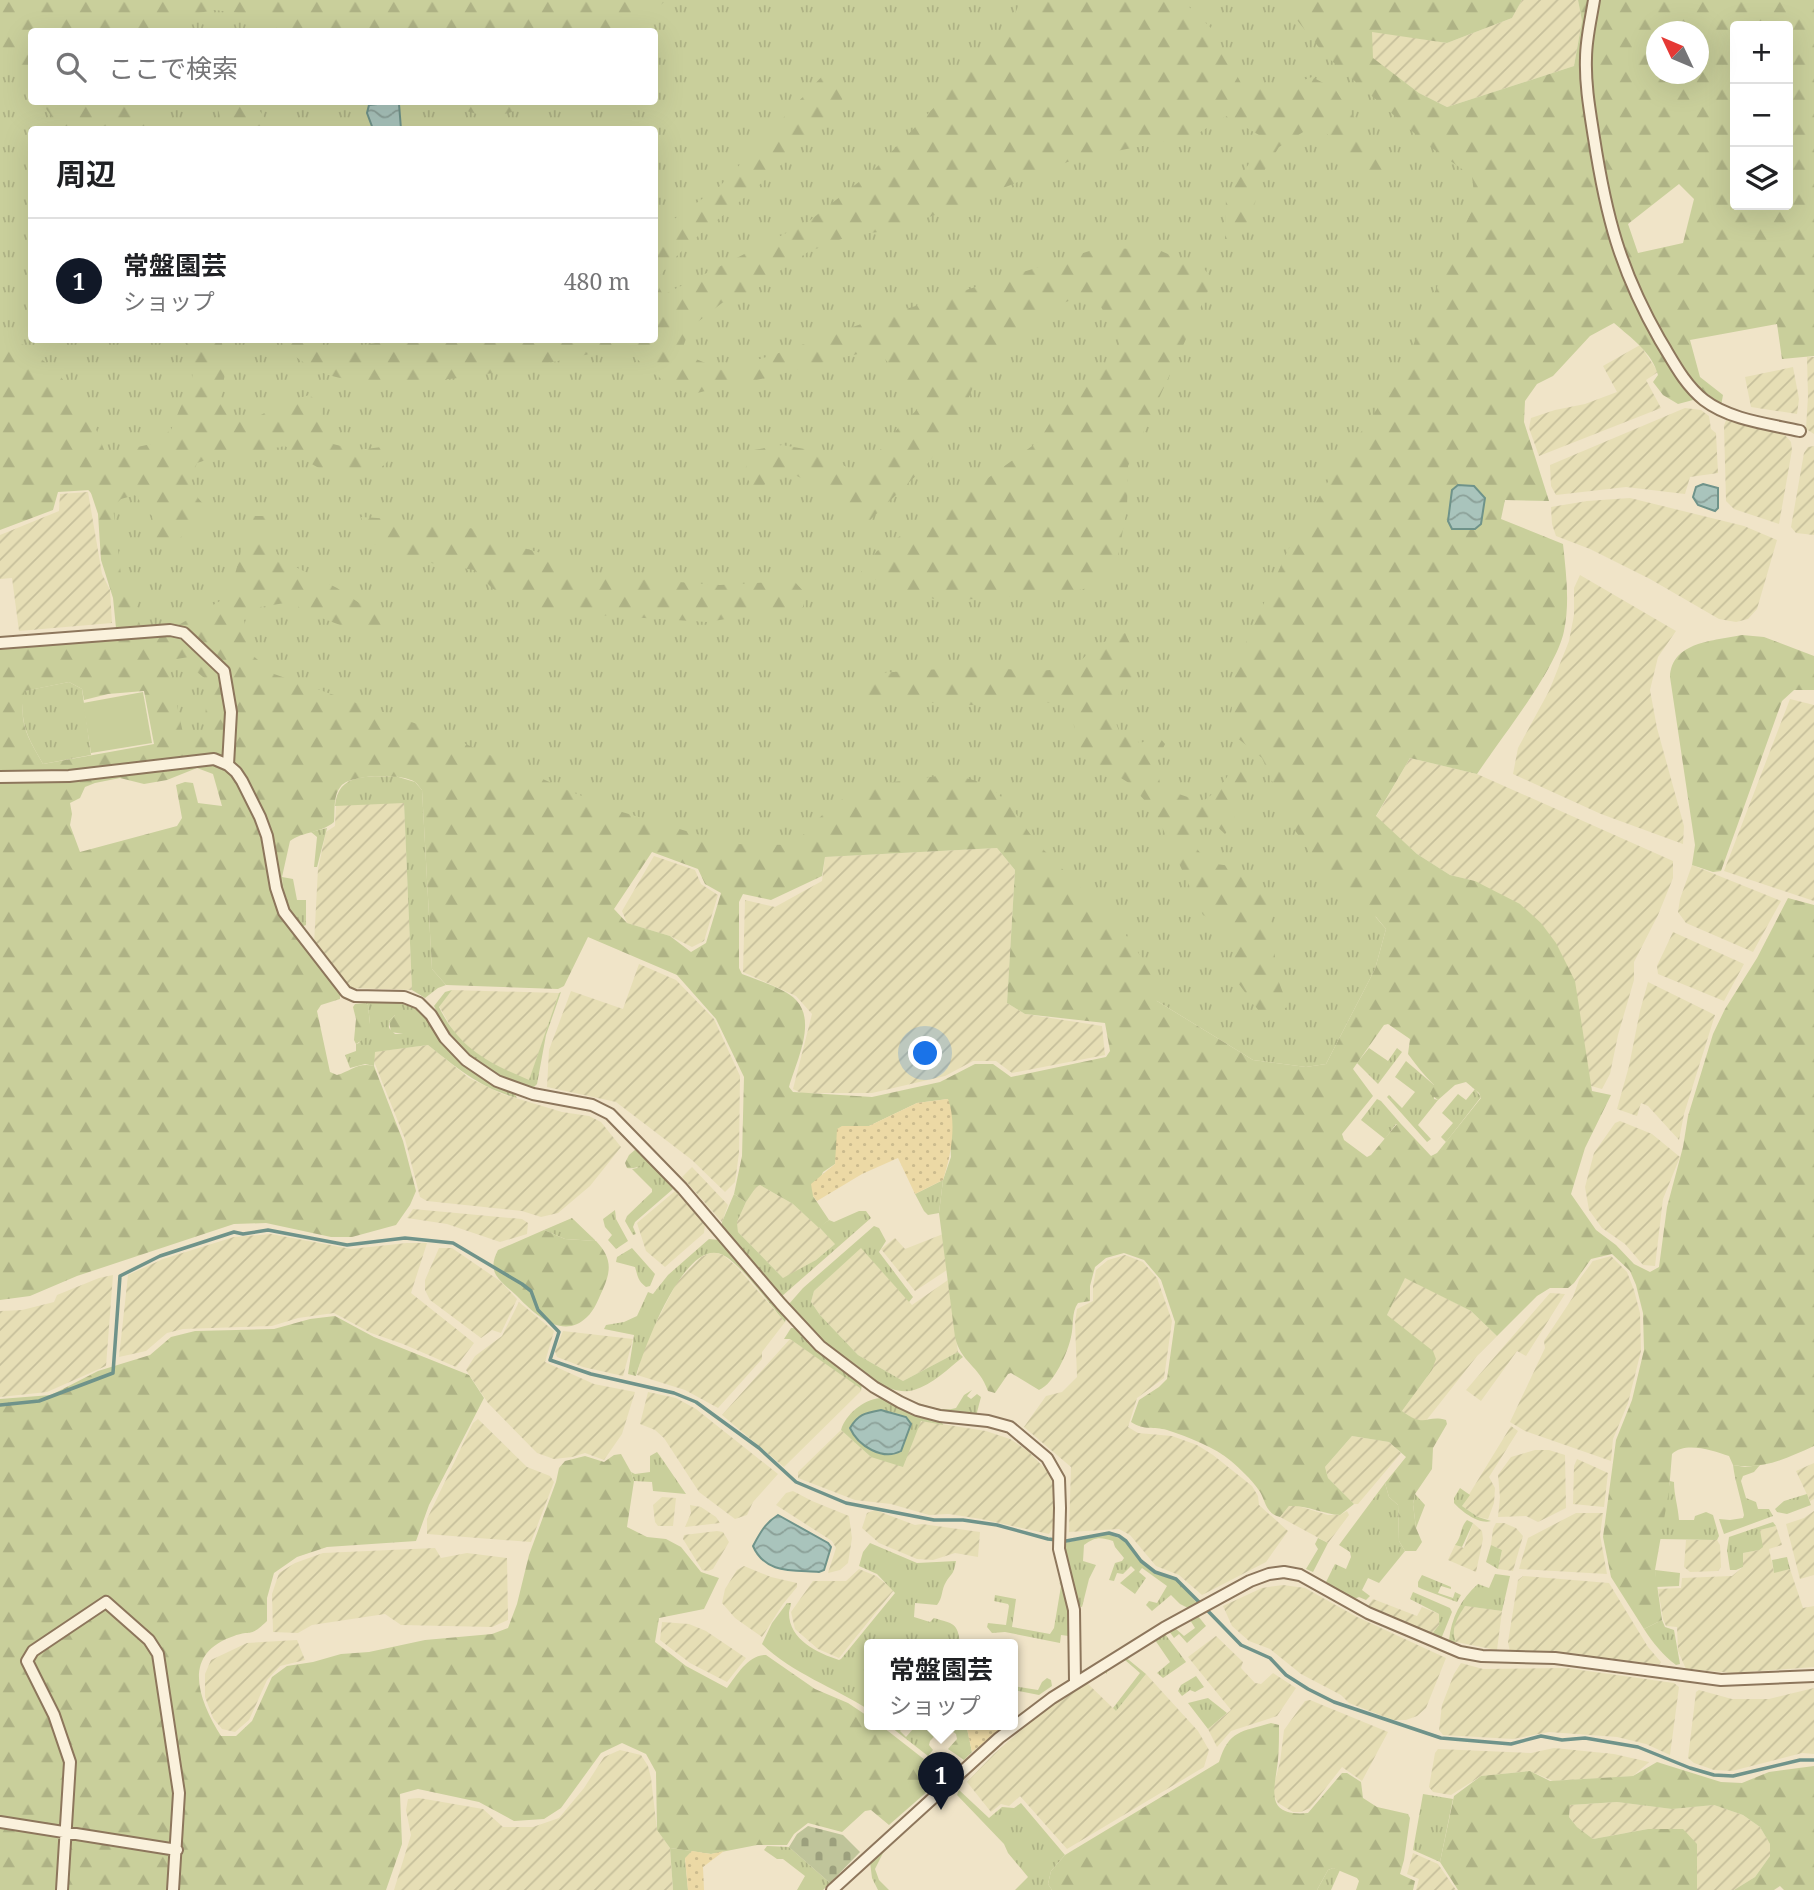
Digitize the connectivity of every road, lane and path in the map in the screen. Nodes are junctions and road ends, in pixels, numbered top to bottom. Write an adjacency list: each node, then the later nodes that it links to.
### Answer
1 (1594, 0): 2 (street)
2 (1800, 431)
3 (0, 643): 4 (street)
4 (228, 765): 5 (street); 7 (street)
5 (0, 777)
6 (1814, 1676): 7 (street)
7 (1075, 1682): 8 (street)
8 (1018, 1724)
9 (1010, 1730): 15 (street)
10 (0, 1822): 11 (street)
11 (65, 1833): 12 (street); 12 (street); 13 (street)
12 (177, 1850): 14 (street)
13 (62, 1890)
14 (173, 1890)
15 (832, 1890)

